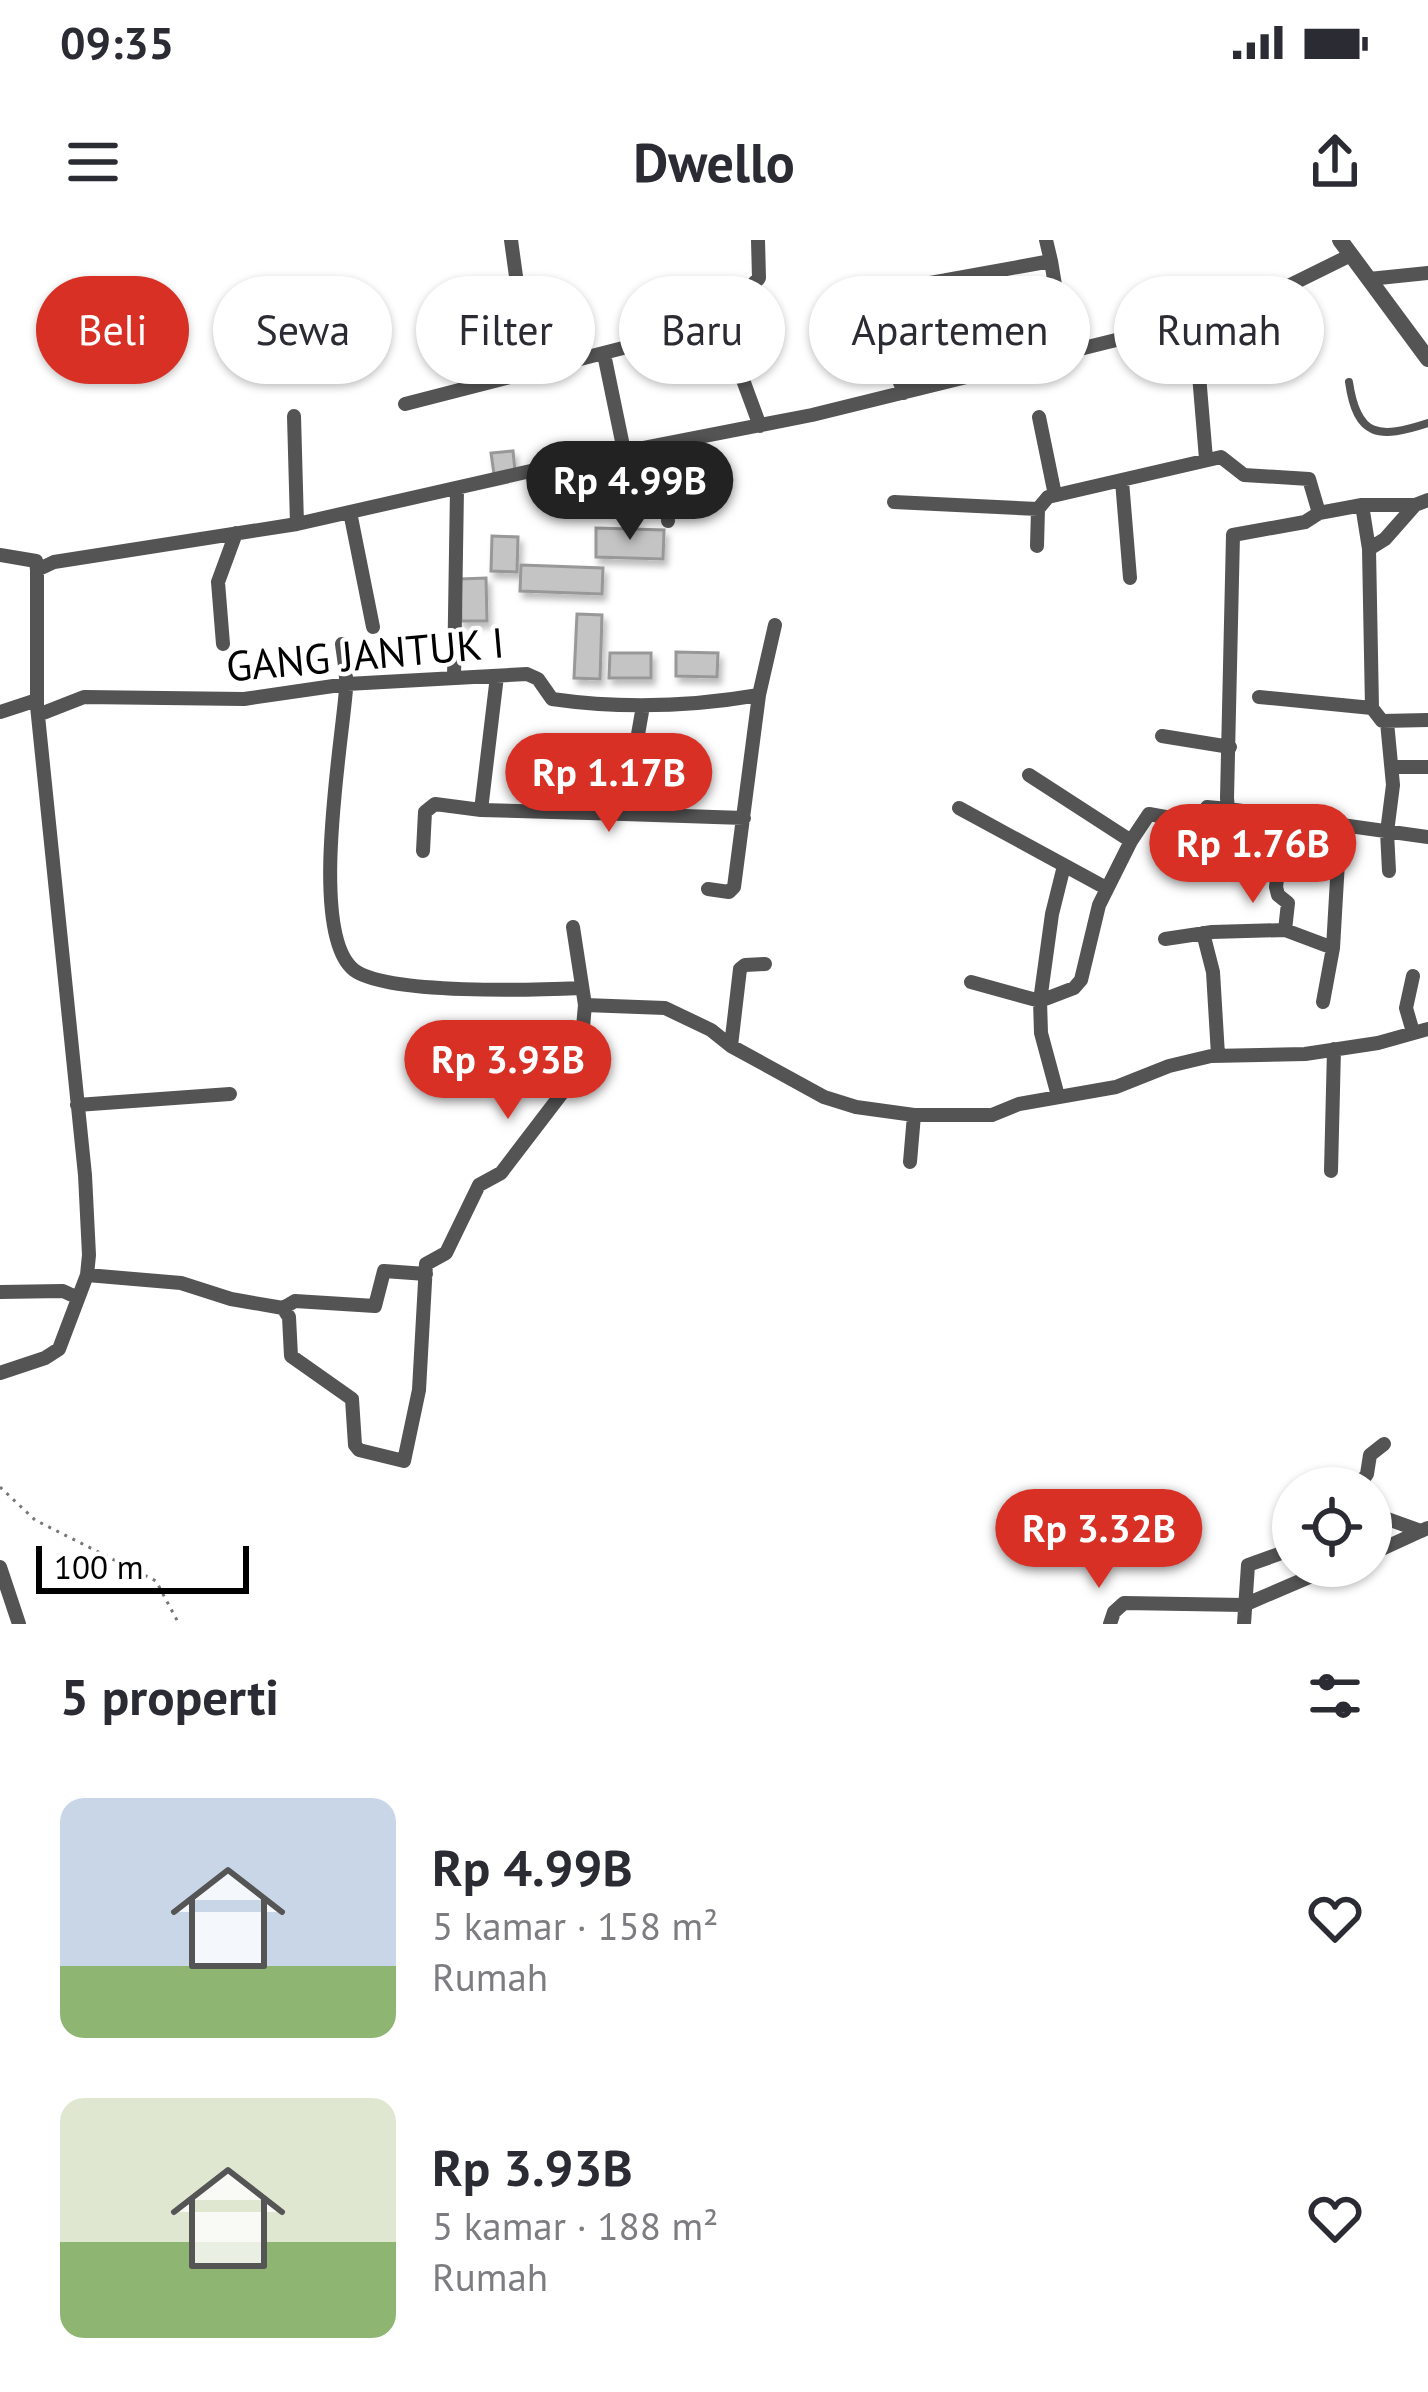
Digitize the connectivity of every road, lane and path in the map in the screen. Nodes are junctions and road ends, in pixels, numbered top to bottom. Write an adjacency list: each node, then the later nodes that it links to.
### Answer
1 (511, 240): 7 (street)
2 (758, 240): 12 (street)
3 (1046, 240): 5 (street)
4 (1346, 247): 10 (street); 11 (street)
5 (1051, 261): 8 (street); 9 (street)
6 (1428, 273): 11 (street)
7 (516, 276)
8 (968, 276)
9 (1054, 276)
10 (1301, 276)
11 (1369, 279): 14 (street)
12 (604, 353): 13 (street); 28 (street)
13 (595, 355)
14 (1428, 359)
15 (1349, 382): 25 (lane)
16 (480, 384): 22 (street)
17 (744, 384): 26 (street)
18 (901, 384): 21 (street)
19 (937, 384): 21 (street)
20 (1200, 384): 29 (street)
21 (904, 393): 26 (street)
22 (405, 404)
23 (294, 416): 40 (street)
24 (1039, 418): 32 (street)
25 (1428, 423)
26 (760, 426): 27 (street)
27 (664, 445): 28 (street); 39 (street)
28 (624, 452): 31 (street)
29 (1205, 459): 30 (street); 38 (street)
30 (1122, 481): 32 (street); 46 (street)
31 (457, 489): 37 (street); 52 (street)
32 (1055, 495): 36 (street)
33 (893, 502): 36 (street)
34 (1421, 502): 35 (street); 43 (street)
35 (1362, 506): 38 (street); 43 (street)
36 (1038, 509): 42 (street)
37 (350, 512): 40 (street); 48 (street)
38 (1319, 513): 63 (street)
39 (668, 521)
40 (297, 524): 41 (street)
41 (236, 533): 45 (street); 49 (street)
42 (1036, 546)
43 (1370, 549): 58 (street)
44 (0, 555): 45 (street)
45 (37, 570): 57 (street)
46 (1130, 578)
47 (775, 626): 54 (street)
48 (373, 627)
49 (223, 644)
50 (342, 644): 53 (street)
51 (497, 676): 52 (street, GANG JANTUK I); 56 (street, GANG JANTUK I); 69 (street)
52 (454, 678): 53 (street, GANG JANTUK I)
53 (347, 684): 57 (street, GANG JANTUK I); 90 (street)
54 (759, 695): 56 (street, GANG JANTUK I); 71 (street)
55 (1258, 698): 58 (street)
56 (643, 706): 70 (street)
57 (37, 707): 59 (street, GANG JANTUK I); 100 (street)
58 (1372, 708): 61 (street)
59 (0, 712)
60 (1428, 719): 61 (street)
61 (1387, 722): 65 (street)
62 (1162, 736): 63 (street)
63 (1230, 747): 68 (street)
64 (1428, 766): 65 (street)
65 (1393, 767): 74 (street)
66 (1029, 775): 76 (street)
67 (958, 808): 78 (street)
68 (1228, 809): 72 (street); 76 (street)
69 (481, 810): 70 (street); 77 (street)
70 (624, 814): 71 (street)
71 (744, 818): 81 (street)
72 (1285, 818): 73 (street); 83 (street)
73 (1340, 827): 74 (street); 86 (street)
74 (1387, 832): 75 (street); 79 (street)
75 (1428, 837)
76 (1131, 841): 80 (street)
77 (423, 851)
78 (1064, 866): 80 (street); 91 (street)
79 (1389, 871)
80 (1106, 888): 91 (street)
81 (708, 889)
82 (573, 927): 90 (street)
83 (1286, 930): 84 (street); 86 (street)
84 (1203, 933): 85 (street); 97 (street)
85 (1165, 939)
86 (1333, 948): 92 (street)
87 (765, 964): 95 (street)
88 (1413, 976): 94 (street)
89 (971, 982): 91 (street)
90 (582, 988): 93 (street)
91 (1040, 1000): 99 (street)
92 (1324, 1002)
93 (585, 1005): 95 (street); 105 (street)
94 (1421, 1031): 96 (street)
95 (730, 1046): 101 (street)
96 (1334, 1049): 97 (street); 103 (street)
97 (1218, 1054): 99 (street)
98 (230, 1094): 100 (street)
99 (1058, 1096): 101 (street)
100 (77, 1105): 104 (street)
101 (914, 1115): 102 (street)
102 (910, 1162)
103 (1330, 1171)
104 (87, 1274): 107 (street); 108 (street)
105 (426, 1274): 108 (street); 108 (street)
106 (0, 1292): 107 (street)
107 (76, 1298): 109 (street)
108 (283, 1308)
109 (0, 1373)
110 (1384, 1444): 111 (street)
111 (1367, 1467)
112 (0, 1487): 121 (path)
113 (1392, 1520): 114 (street)
114 (1424, 1530): 115 (street)
115 (1392, 1544)
116 (1272, 1556): 119 (street)
117 (0, 1567): 120 (street)
118 (1285, 1587): 119 (street)
119 (1244, 1604): 122 (street); 123 (street)
120 (19, 1624)
121 (179, 1624)
122 (1110, 1624)
123 (1244, 1624)

